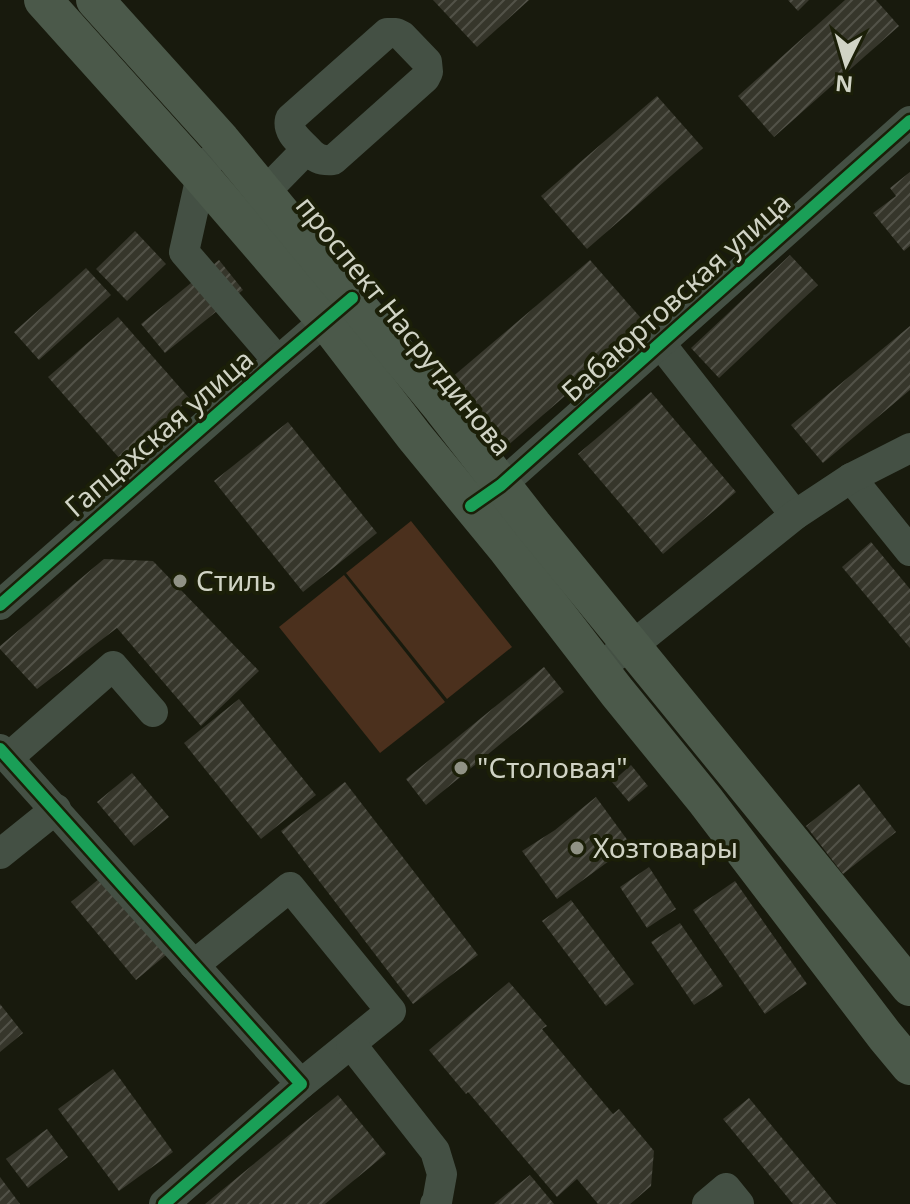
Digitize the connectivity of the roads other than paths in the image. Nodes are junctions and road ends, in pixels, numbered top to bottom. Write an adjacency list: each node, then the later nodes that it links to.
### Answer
1 (43, 0): 6 (main road, проспект Насрутдинова)
2 (95, 0): 4 (main road, проспект Насрутдинова)
3 (910, 121): 9 (street, Бабаюртовская улица)
4 (221, 140): 6 (street); 7 (main road, проспект Насрутдинова)
5 (307, 149): 5 (street); 7 (street)
6 (201, 176): 8 (main road, проспект Насрутдинова); 10 (street)
7 (265, 192): 8 (main road, проспект Насрутдинова)
8 (339, 309): 10 (street, Гапцахская улица); 13 (main road, проспект Насрутдинова)
9 (660, 343): 13 (street, Бабаюртовская улица); 14 (street)
10 (278, 361): 16 (street, Гапцахская улица)
11 (910, 448): 12 (street)
12 (851, 478): 14 (street); 15 (street)
13 (486, 495): 17 (main road, проспект Насрутдинова); 18 (main road, проспект Насрутдинова)
14 (795, 515): 17 (street)
15 (910, 551)
16 (0, 605)
17 (632, 646): 18 (street); 24 (main road, проспект Насрутдинова)
18 (598, 666): 26 (main road, проспект Насрутдинова)
19 (153, 712): 20 (street)
20 (4, 754): 21 (street)
21 (56, 809): 22 (street); 23 (street)
22 (0, 854)
23 (194, 965): 25 (street); 27 (street)
24 (910, 987)
25 (351, 1044): 27 (street); 29 (street)
26 (910, 1066)
27 (301, 1084): 28 (street)
28 (164, 1204)
29 (435, 1204)
30 (707, 1204): 31 (street)
31 (739, 1204)

